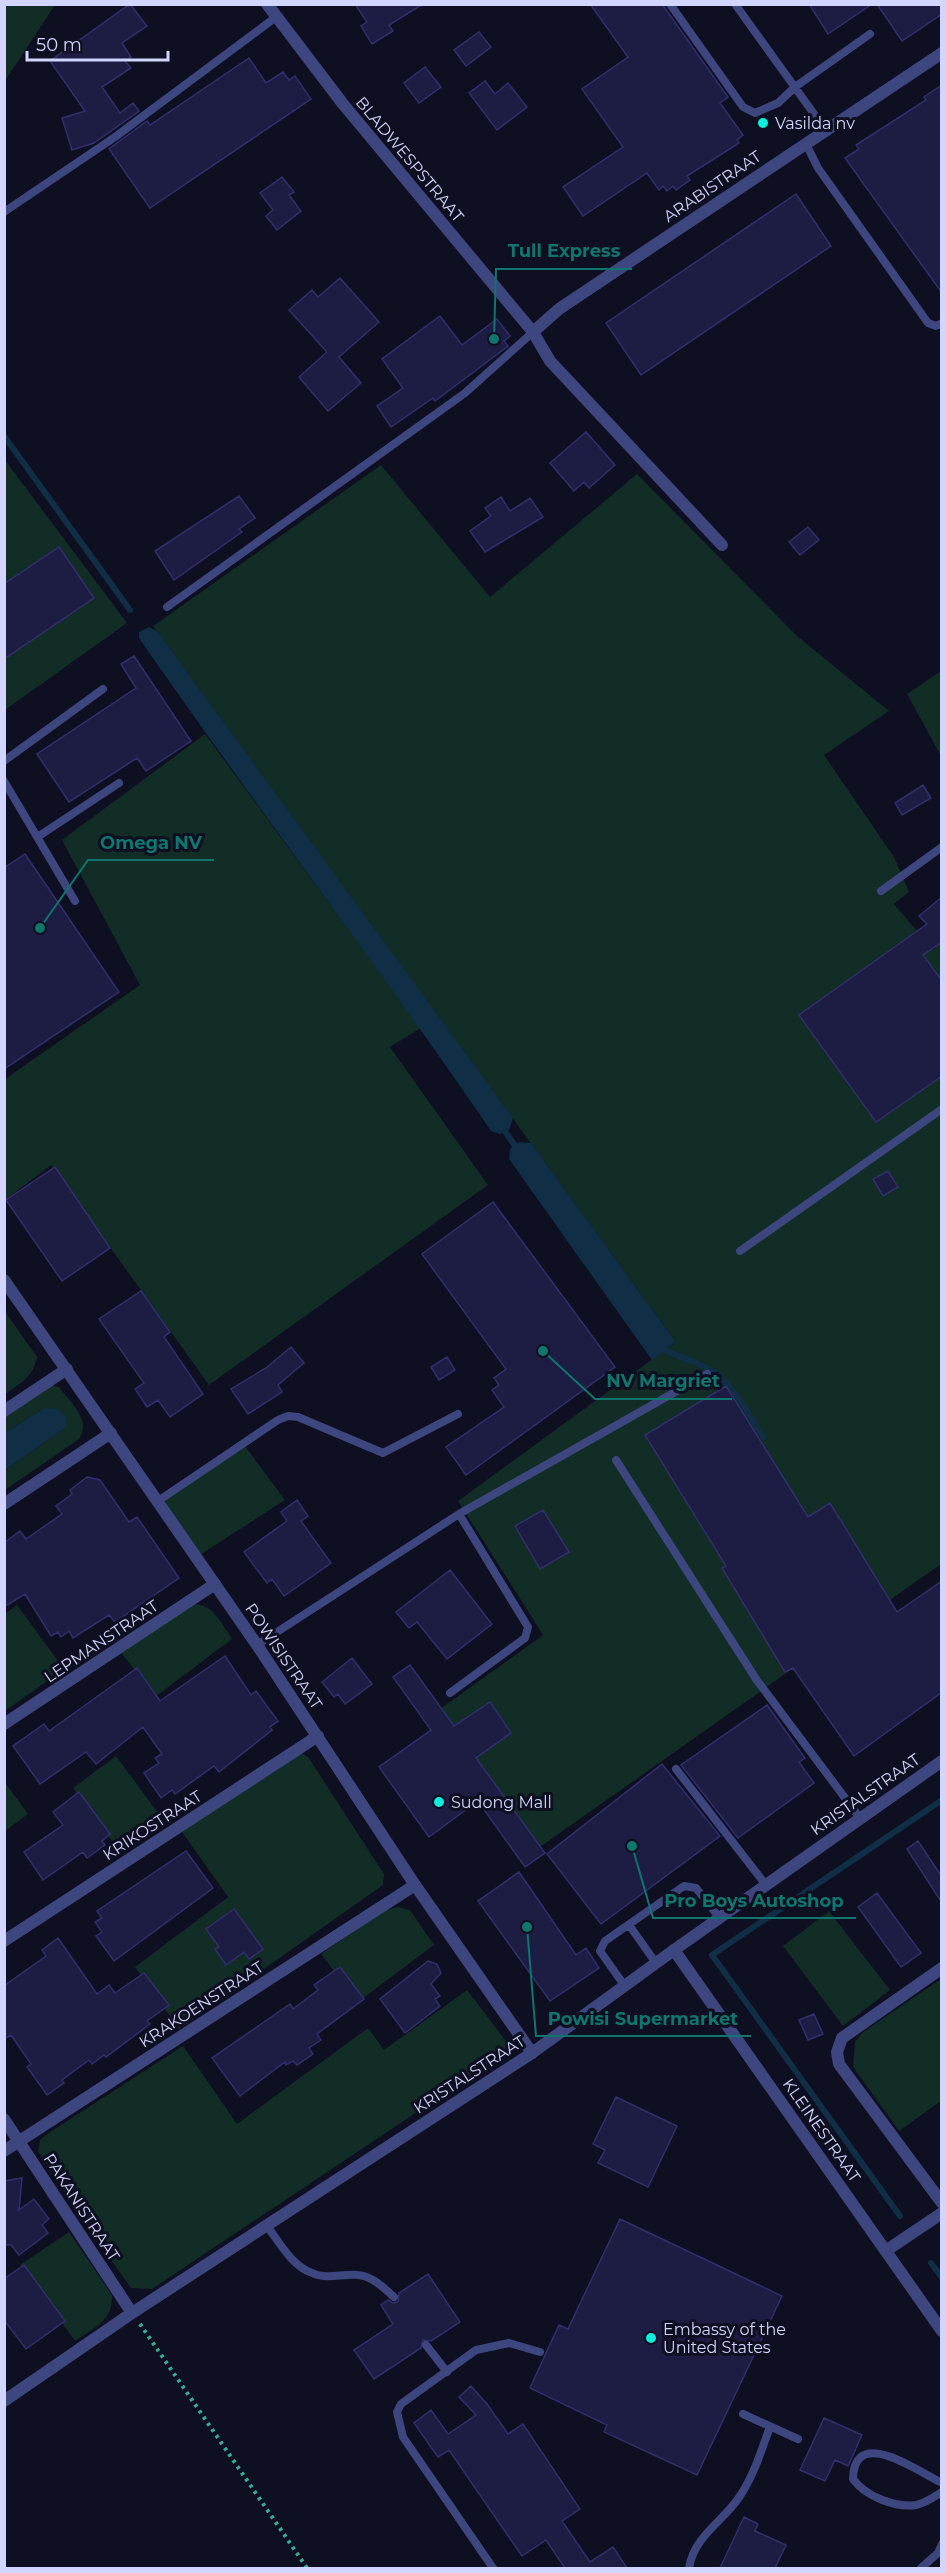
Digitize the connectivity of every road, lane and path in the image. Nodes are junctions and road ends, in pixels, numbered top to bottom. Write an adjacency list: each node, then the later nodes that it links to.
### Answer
1 (267, 4): 4 (street, BLADWESPSTRAAT)
2 (670, 4): 7 (lane)
3 (735, 4): 7 (lane)
4 (276, 17): 10 (lane); 12 (street, BLADWESPSTRAAT)
5 (870, 34): 7 (lane)
6 (942, 53): 8 (street, ARABISTRAAT)
7 (795, 87): 8 (lane)
8 (827, 132): 9 (street, ARABISTRAAT)
9 (806, 144): 11 (lane); 12 (street, ARABISTRAAT)
10 (4, 212)
11 (942, 323)
12 (533, 332): 13 (street, BLADWESPSTRAAT); 14 (lane)
13 (722, 545)
14 (167, 607)
15 (104, 689): 16 (lane)
16 (4, 761)
17 (4, 781): 19 (lane)
18 (118, 783): 19 (lane)
19 (39, 836): 22 (lane)
20 (942, 847): 21 (lane)
21 (881, 891)
22 (75, 901)
23 (942, 1109): 24 (lane)
24 (740, 1251)
25 (4, 1280): 26 (street, POWISISTRAAT)
26 (67, 1369): 28 (street); 30 (street, POWISISTRAAT)
27 (707, 1374): 34 (lane)
28 (4, 1412)
29 (458, 1414): 32 (lane)
30 (111, 1433): 32 (street, POWISISTRAAT); 33 (street)
31 (616, 1460): 42 (lane)
32 (158, 1501): 35 (street, POWISISTRAAT)
33 (4, 1504)
34 (459, 1514): 36 (lane); 37 (lane)
35 (216, 1584): 36 (street, POWISISTRAAT); 38 (street, LEPMANSTRAAT)
36 (257, 1645): 39 (street, POWISISTRAAT)
37 (450, 1693)
38 (4, 1724)
39 (318, 1736): 43 (street, POWISISTRAAT); 47 (street, KRIKOSTRAAT)
40 (942, 1761): 42 (street, KRISTALSTRAAT)
41 (676, 1769): 44 (lane)
42 (860, 1818): 44 (street, KRISTALSTRAAT)
43 (415, 1885): 52 (street, POWISISTRAAT); 54 (street, KRAKOENSTRAAT)
44 (766, 1885): 45 (street, KRISTALSTRAAT)
45 (719, 1917): 46 (lane); 48 (street, KRISTALSTRAAT)
46 (629, 1925): 49 (lane); 51 (lane)
47 (4, 1941)
48 (674, 1950): 49 (street, KRISTALSTRAAT); 59 (street, KLEINESTRAAT)
49 (656, 1963): 51 (street, KRISTALSTRAAT)
50 (942, 1968): 56 (street)
51 (624, 1985): 52 (street, KRISTALSTRAAT)
52 (532, 2054): 58 (street, KRISTALSTRAAT)
53 (4, 2119): 54 (street, PAKANISTRAAT)
54 (20, 2141): 55 (street, KRAKOENSTRAAT); 61 (street, PAKANISTRAAT)
55 (4, 2151)
56 (942, 2203)
57 (942, 2213): 59 (street)
58 (267, 2226): 60 (lane); 61 (street, KRISTALSTRAAT)
59 (887, 2250): 62 (street, KLEINESTRAAT)
60 (394, 2297)
61 (132, 2313): 66 (street, KRISTALSTRAAT); 73 (path)
62 (942, 2331)
63 (426, 2345): 65 (lane)
64 (540, 2352): 65 (lane)
65 (447, 2372): 74 (lane)
66 (4, 2401)
67 (742, 2414): 68 (lane)
68 (770, 2427): 69 (lane); 75 (lane)
69 (798, 2439)
70 (942, 2483): 71 (lane)
71 (942, 2493)
72 (942, 2544): 76 (lane)
73 (307, 2568)
74 (493, 2568)
75 (688, 2568)
76 (921, 2568)

